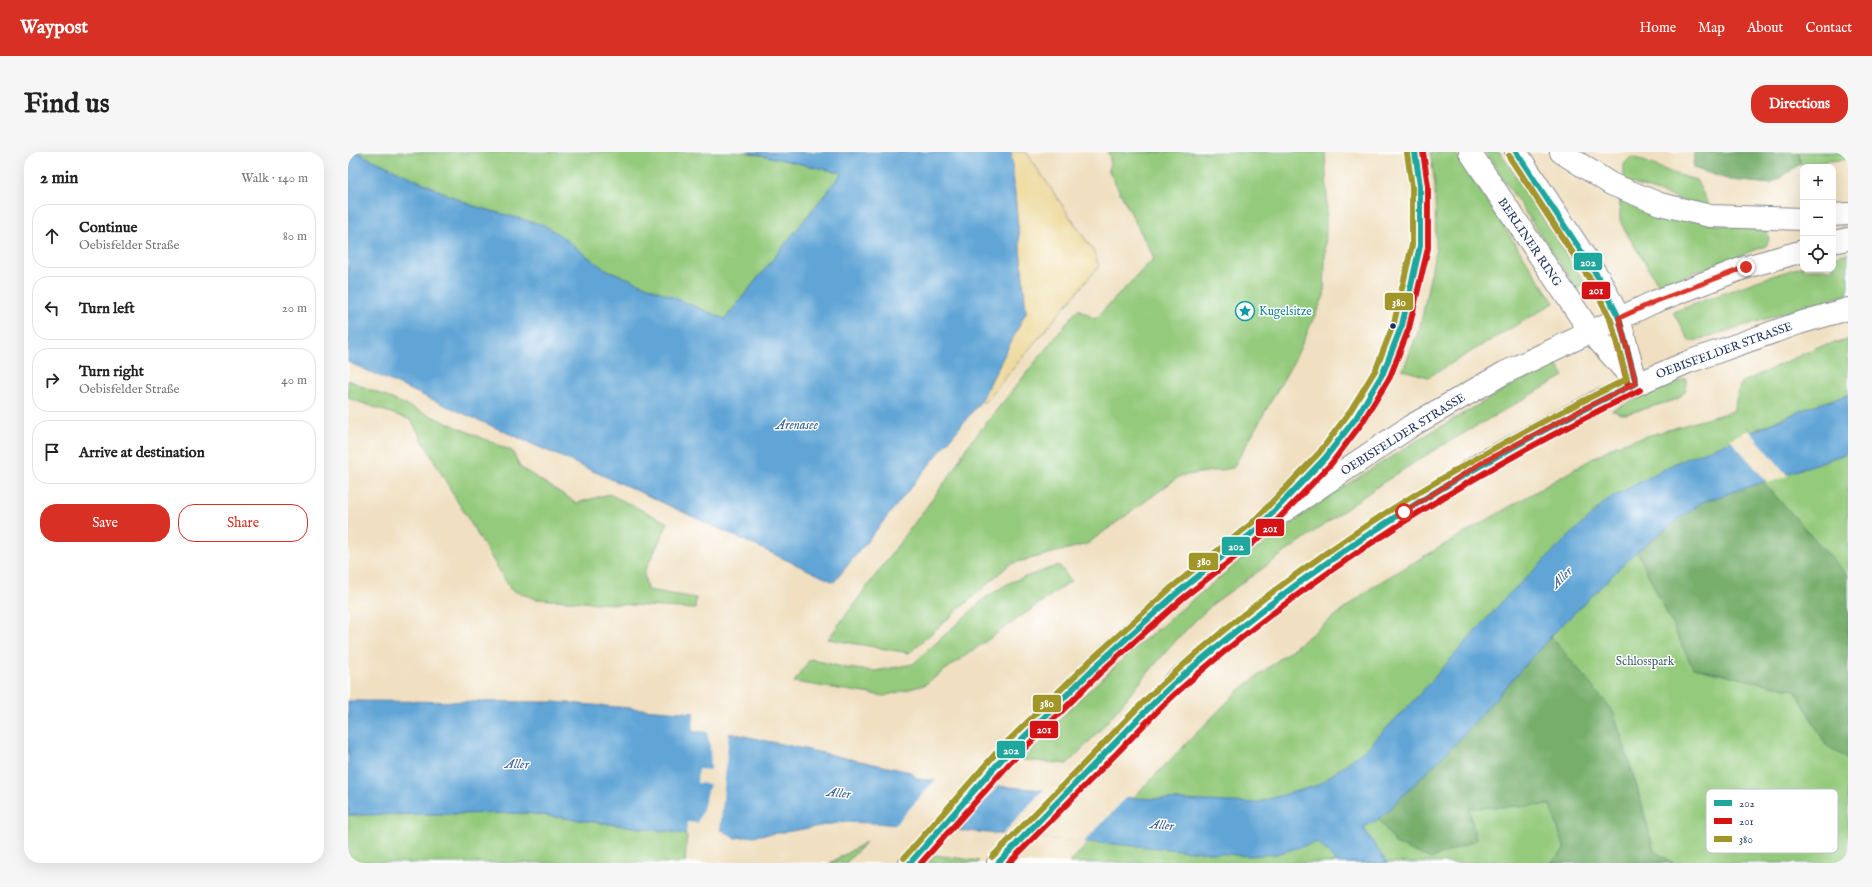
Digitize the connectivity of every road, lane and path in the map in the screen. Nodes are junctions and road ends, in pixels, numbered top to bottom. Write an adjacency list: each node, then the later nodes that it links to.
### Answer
1 (1414, 152): 15 (main road)
2 (1470, 152): 13 (main road, BERLINER RING)
3 (1516, 152): 12 (main road)
4 (1561, 152): 7 (main road)
5 (1848, 214): 6 (main road)
6 (1836, 216)
7 (1800, 219)
8 (1848, 239): 9 (main road)
9 (1836, 241)
10 (1800, 252): 12 (main road, OEBISFELDER STRASSE)
11 (1848, 309): 14 (main road, OEBISFELDER STRASSE)
12 (1619, 318): 13 (main road, OEBISFELDER STRASSE); 14 (main road)
13 (1590, 331): 14 (main road, BERLINER RING); 15 (main road, OEBISFELDER STRASSE)
14 (1636, 383): 17 (main road, OEBISFELDER STRASSE)
15 (1257, 529): 16 (main road, OEBISFELDER STRASSE)
16 (914, 858)
17 (998, 863)

